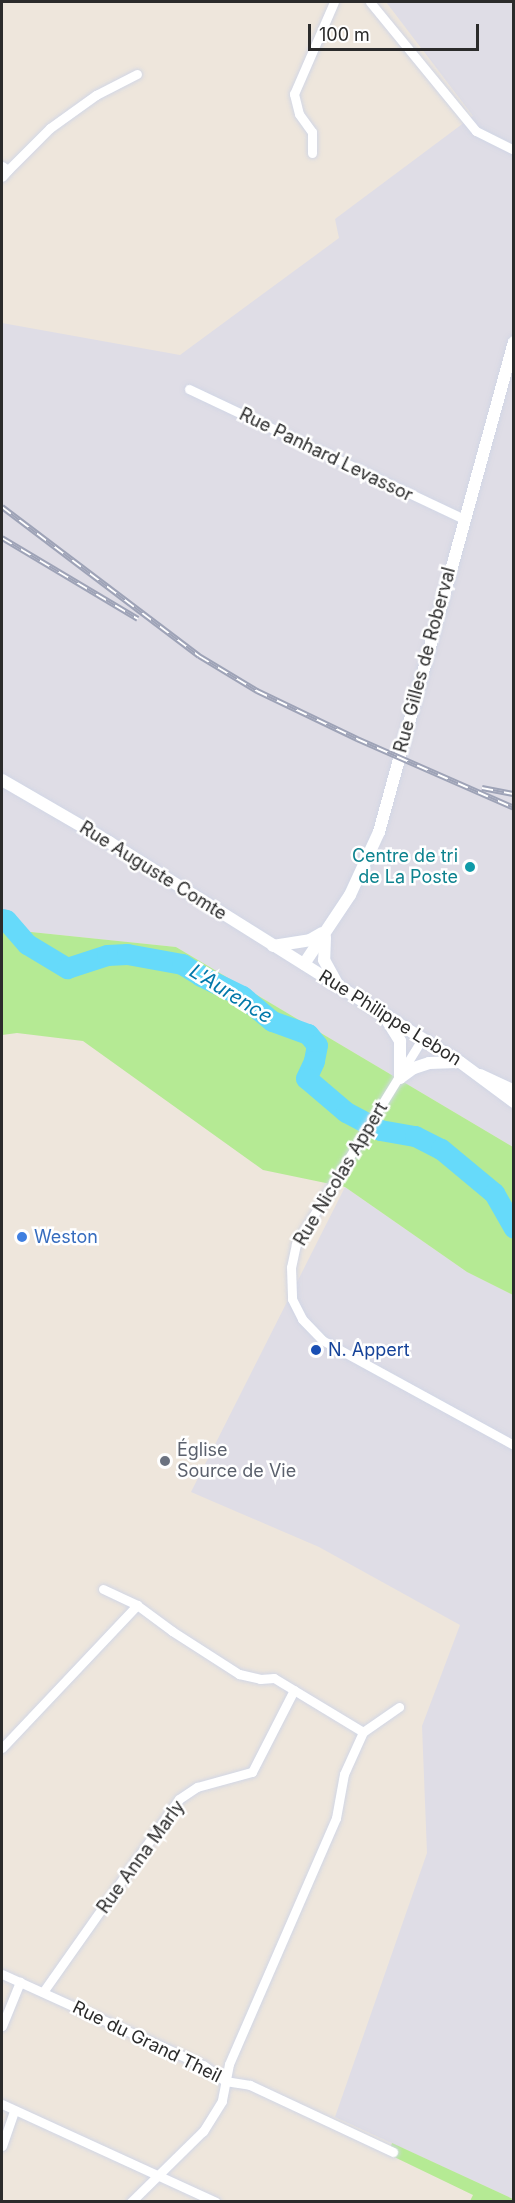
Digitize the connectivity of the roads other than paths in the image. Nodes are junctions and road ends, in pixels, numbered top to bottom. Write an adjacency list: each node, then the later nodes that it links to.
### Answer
1 (333, 2): 5 (street)
2 (370, 2): 4 (street)
3 (137, 74): 6 (street)
4 (513, 150)
5 (312, 153)
6 (4, 171)
7 (513, 342): 9 (street, Rue Gilles de Roberval)
8 (189, 389): 9 (street, Rue Panhard Levassor)
9 (465, 519): 11 (street, Rue Gilles de Roberval)
10 (2, 780): 12 (street, Rue Auguste Comte)
11 (326, 931): 12 (street); 13 (street, Rue Gilles de Roberval); 14 (street)
12 (273, 946): 13 (street, Rue Auguste Comte)
13 (304, 964): 14 (street, Rue Philippe Lebon)
14 (338, 985): 15 (street, Rue Philippe Lebon)
15 (383, 1015): 16 (street, Rue Philippe Lebon); 19 (street)
16 (422, 1040): 17 (street, Rue Philippe Lebon); 19 (street, Rue Nicolas Appert)
17 (460, 1062): 18 (street, Rue Philippe Lebon); 19 (street)
18 (476, 1074): 20 (street, Rue Philippe Lebon); 21 (street, Rue Philippe Lebon)
19 (400, 1078): 22 (street, Rue Nicolas Appert)
20 (513, 1091)
21 (513, 1102)
22 (513, 1445)
23 (103, 1589): 24 (street)
24 (137, 1605): 25 (street); 28 (street)
25 (294, 1690): 27 (street); 31 (street, Rue Anna Marly)
26 (399, 1707): 27 (street)
27 (363, 1732): 33 (street)
28 (2, 1748)
29 (2, 1974): 30 (street, Rue du Grand Theil)
30 (20, 1982): 31 (street, Rue du Grand Theil); 32 (street)
31 (43, 1992): 33 (street, Rue du Grand Theil)
32 (2, 2026)
33 (225, 2081): 37 (street, Rue du Grand Theil); 38 (street)
34 (2, 2104): 35 (street)
35 (14, 2110): 36 (street); 38 (street)
36 (2, 2146)
37 (393, 2152)
38 (158, 2175): 39 (street); 40 (street)
39 (131, 2202)
40 (216, 2202)

